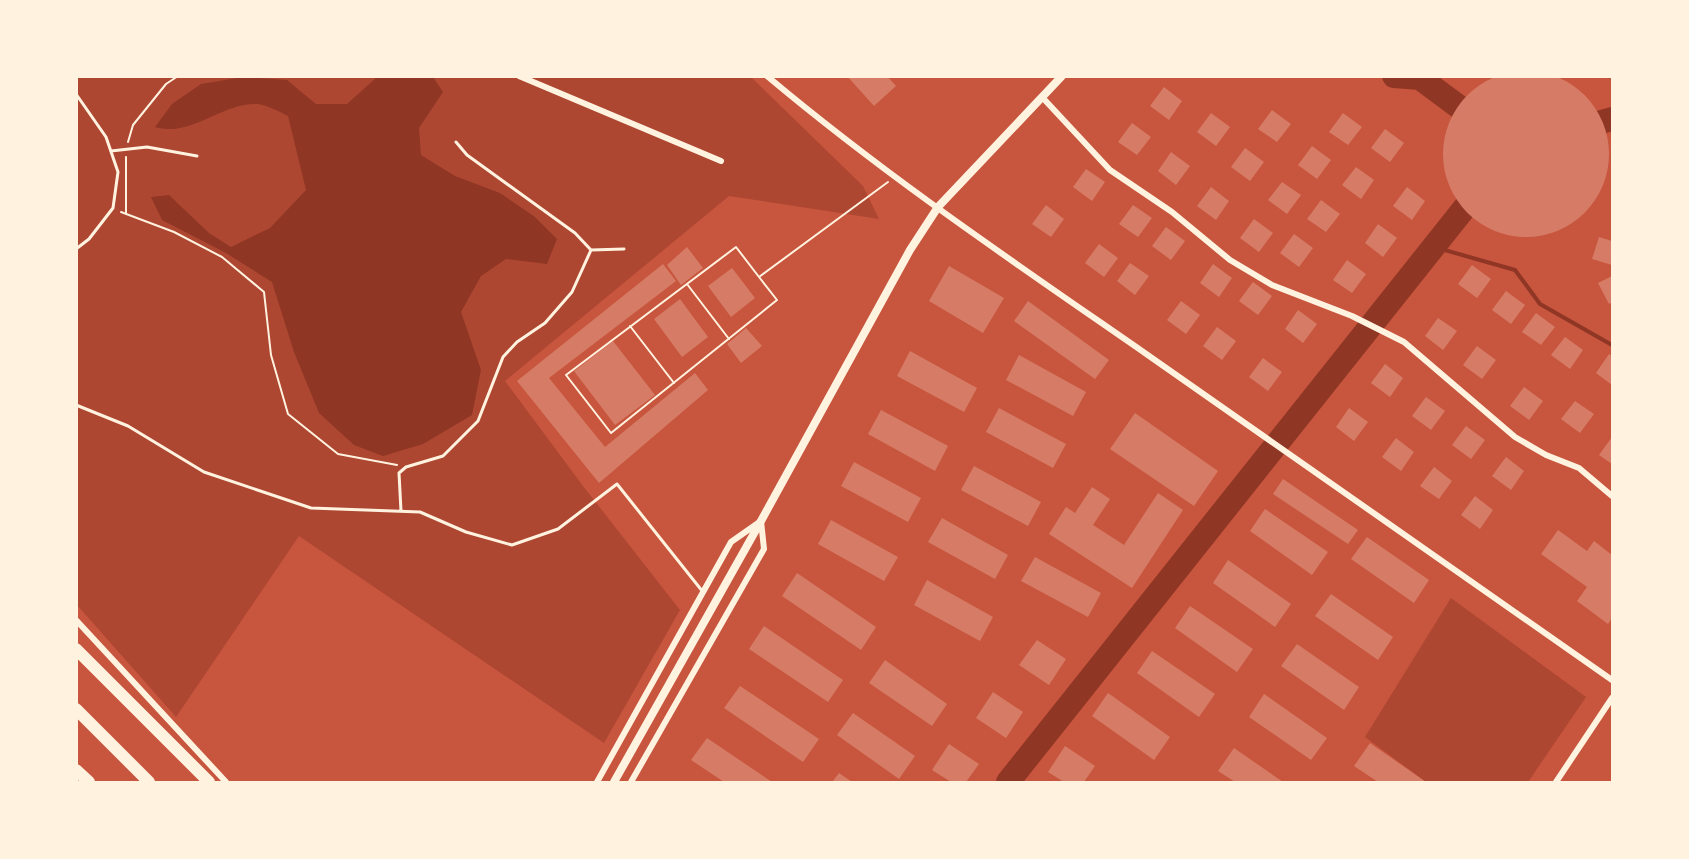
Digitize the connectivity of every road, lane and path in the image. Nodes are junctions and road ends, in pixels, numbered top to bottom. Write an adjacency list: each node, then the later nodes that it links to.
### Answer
1 (519, 76): 9 (street)
2 (767, 76): 10 (street)
3 (1062, 76): 5 (street)
4 (76, 94): 7 (lane)
5 (1042, 97): 11 (street); 23 (street)
6 (456, 142): 15 (lane)
7 (111, 151): 8 (lane); 12 (lane)
8 (197, 156)
9 (721, 161)
10 (895, 176): 11 (street); 16 (path)
11 (938, 207): 25 (street); 29 (street)
12 (113, 208): 13 (lane); 22 (path)
13 (76, 249)
14 (624, 249): 15 (lane)
15 (591, 250): 22 (lane)
16 (759, 277): 17 (path); 19 (path)
17 (687, 284): 18 (path); 19 (path)
18 (630, 326): 20 (path); 20 (path)
19 (729, 339): 20 (path)
20 (674, 383)
21 (76, 405): 24 (lane)
22 (406, 467): 24 (lane)
23 (1612, 496)
24 (401, 512): 26 (lane)
25 (761, 521): 26 (street); 33 (street); 39 (street)
26 (703, 592): 38 (street)
27 (76, 620): 37 (street)
28 (76, 649): 36 (highway)
29 (1612, 680)
30 (1612, 698): 40 (street)
31 (76, 709): 35 (highway)
32 (76, 770): 34 (highway)
33 (634, 781)
34 (89, 783)
35 (149, 783)
36 (209, 783)
37 (226, 783)
38 (597, 783)
39 (614, 783)
40 (1556, 783)

